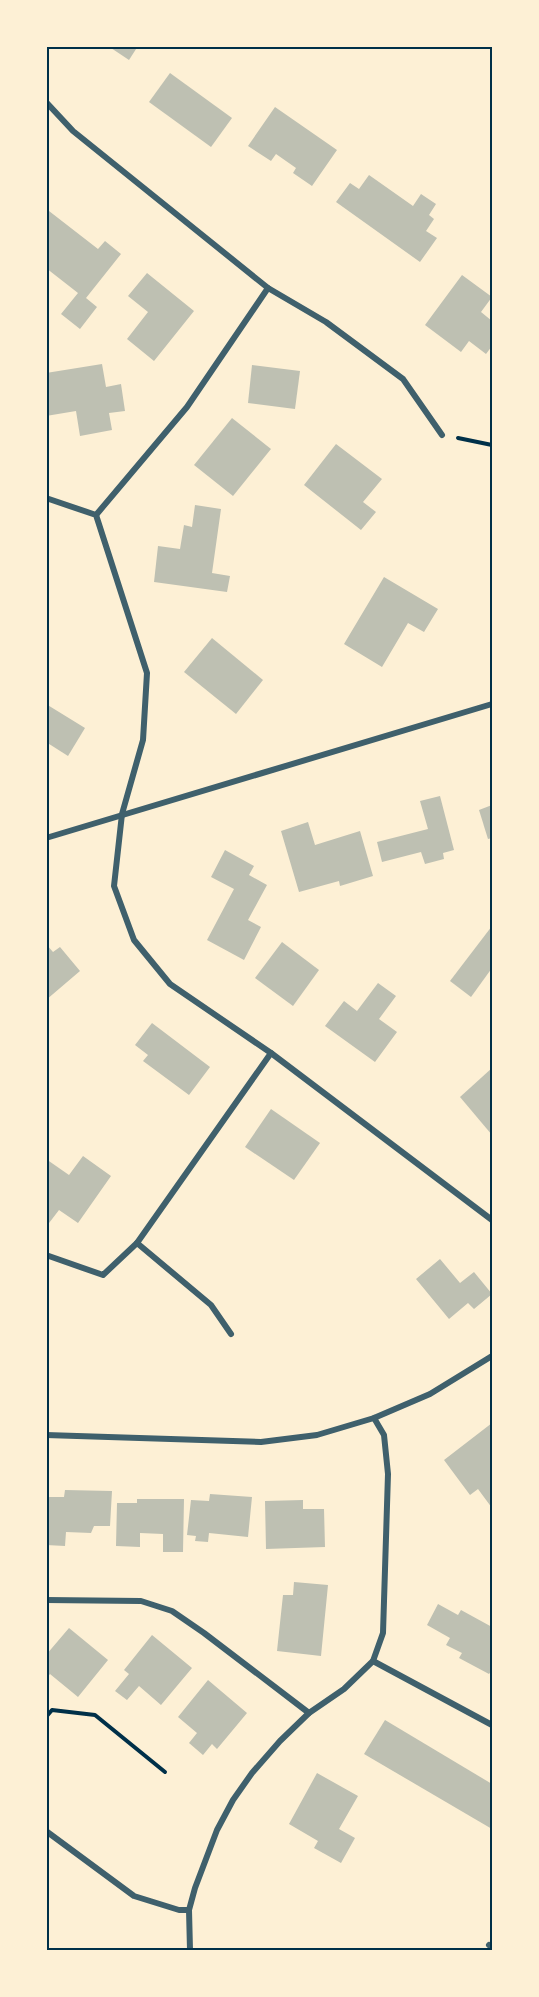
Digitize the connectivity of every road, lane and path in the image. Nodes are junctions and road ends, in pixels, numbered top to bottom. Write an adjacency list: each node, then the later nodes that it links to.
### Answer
1 (46, 102): 2 (street)
2 (268, 288): 3 (street); 6 (street)
3 (442, 435): 4 (path)
4 (492, 445)
5 (46, 498): 6 (street)
6 (96, 515): 8 (street)
7 (492, 704): 8 (street)
8 (122, 814): 9 (street); 10 (street)
9 (46, 838)
10 (271, 1053): 11 (street); 12 (street)
11 (492, 1220)
12 (137, 1243): 13 (street); 14 (street)
13 (46, 1255)
14 (231, 1334)
15 (492, 1356): 16 (street)
16 (374, 1418): 17 (street); 19 (street)
17 (46, 1435)
18 (46, 1600): 20 (street)
19 (373, 1661): 20 (street); 22 (street)
20 (309, 1713): 25 (street)
21 (46, 1717): 23 (path)
22 (492, 1725)
23 (165, 1772)
24 (46, 1832): 25 (street)
25 (189, 1910): 26 (street)
26 (190, 1950)

